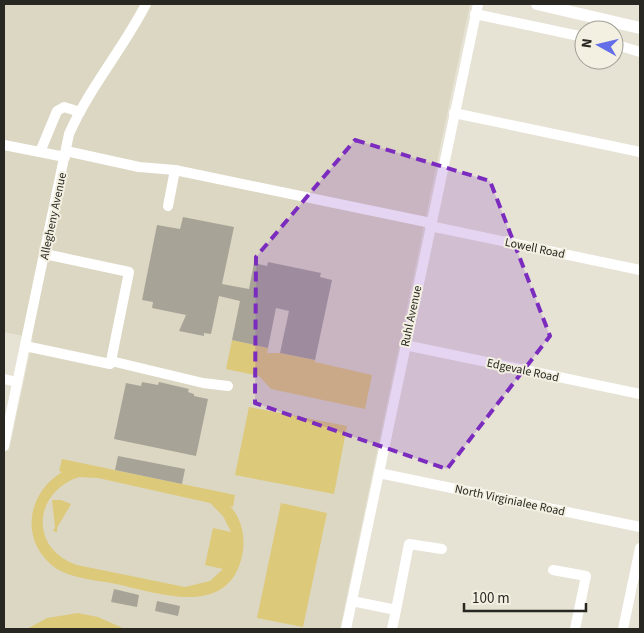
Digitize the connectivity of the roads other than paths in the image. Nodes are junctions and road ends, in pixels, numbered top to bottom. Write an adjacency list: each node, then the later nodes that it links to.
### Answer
1 (146, 4): 8 (street, Allegheny Avenue)
2 (537, 4): 4 (main road)
3 (477, 9): 5 (street); 9 (street, Ruhl Avenue)
4 (640, 28)
5 (574, 35)
6 (624, 47): 7 (street)
7 (640, 52)
8 (80, 112): 11 (street); 13 (street, Allegheny Avenue)
9 (454, 113): 12 (street); 16 (street, Ruhl Avenue)
10 (4, 145): 11 (street, Lowell Road)
11 (40, 152): 13 (street, Lowell Road)
12 (640, 152)
13 (65, 154): 14 (street, Lowell Road); 17 (street, Allegheny Avenue)
14 (175, 170): 15 (street); 16 (street, Lowell Road)
15 (168, 206)
16 (431, 224): 18 (street, Lowell Road); 19 (street, Ruhl Avenue)
17 (45, 254): 20 (street, Allegheny Avenue); 21 (street)
18 (640, 270)
19 (405, 345): 25 (street, Edgevale Road); 27 (street, Ruhl Avenue)
20 (25, 346): 21 (street); 23 (street, Allegheny Avenue)
21 (110, 361): 24 (street)
22 (4, 379): 23 (street)
23 (18, 382): 26 (street, Allegheny Avenue)
24 (228, 386)
25 (640, 394)
26 (4, 446)
27 (379, 473): 28 (street, North Virginialee Road); 32 (street, Ruhl Avenue)
28 (640, 528)
29 (640, 548): 37 (street)
30 (442, 549): 33 (street)
31 (553, 570): 36 (street)
32 (352, 601): 33 (street); 34 (street, Ruhl Avenue)
33 (396, 610): 35 (street)
34 (346, 629)
35 (392, 629)
36 (575, 629)
37 (623, 629)

